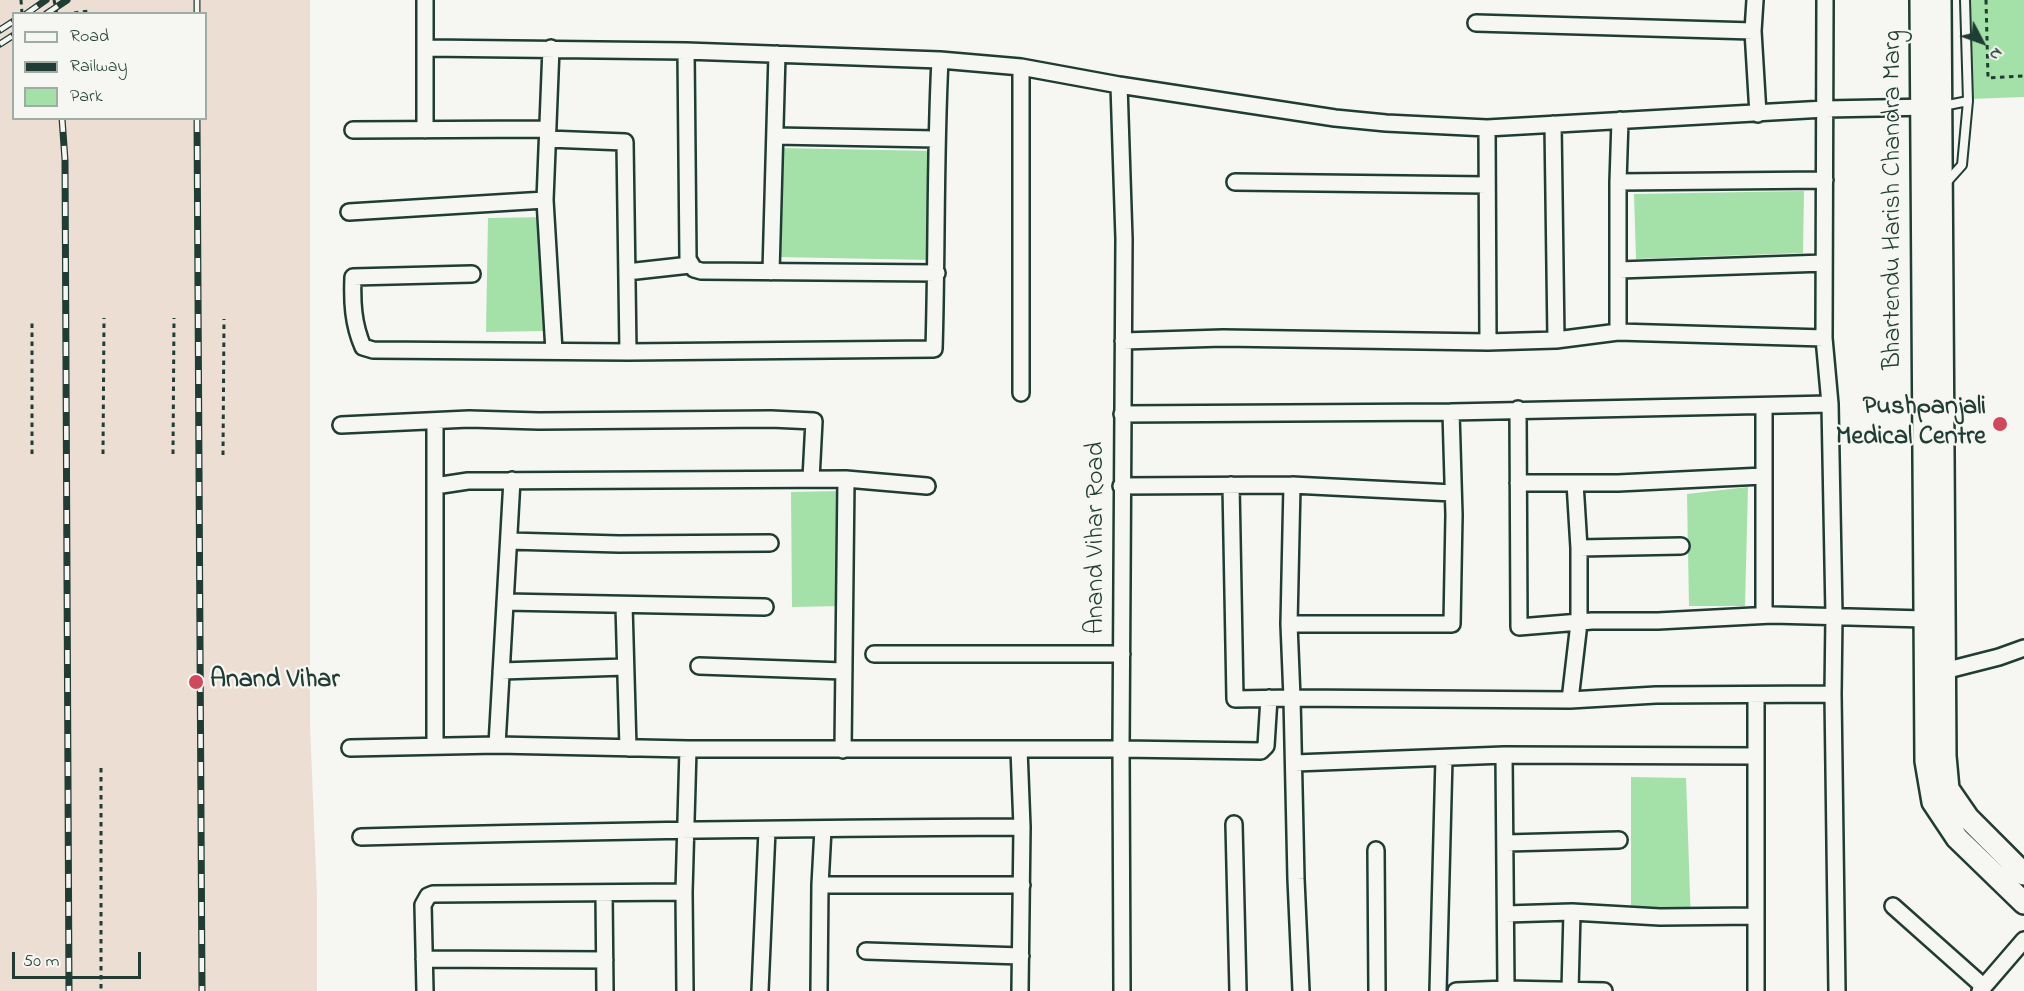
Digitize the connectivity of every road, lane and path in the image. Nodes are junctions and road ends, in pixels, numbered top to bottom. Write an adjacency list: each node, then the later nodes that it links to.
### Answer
1 (425, 0): 12 (street)
2 (1755, 0): 11 (street)
3 (1825, 0): 22 (street)
4 (1921, 0): 21 (main road, Bhartendu Harish Chandra Marg)
5 (1940, 0): 21 (main road, Bhartendu Harish Chandra Marg)
6 (1965, 0): 20 (lane)
7 (1986, 0): 18 (path)
8 (89, 11): 9 (path)
9 (78, 12)
10 (1476, 23): 11 (street)
11 (1754, 31): 23 (street)
12 (426, 48): 13 (street); 28 (street)
13 (551, 48): 14 (street); 29 (street)
14 (686, 51): 15 (street); 40 (street)
15 (777, 54): 16 (street); 30 (street)
16 (940, 60): 17 (street); 31 (street)
17 (1021, 67): 19 (street); 57 (street)
18 (2024, 76)
19 (1119, 85): 26 (street); 53 (street, Anand Vihar Road)
20 (1968, 101): 21 (lane); 36 (lane)
21 (1931, 107): 22 (street); 36 (main road, Bhartendu Harish Chandra Marg); 90 (main road, Bhartendu Harish Chandra Marg)
22 (1825, 109): 23 (street); 32 (street)
23 (1758, 114): 24 (street)
24 (1620, 120): 25 (street); 34 (street)
25 (1554, 124): 26 (street); 52 (street)
26 (1487, 128): 35 (street)
27 (353, 130): 28 (street)
28 (425, 130): 29 (street)
29 (548, 134): 37 (street); 42 (street)
30 (775, 136): 31 (street); 43 (street)
31 (936, 139): 44 (street)
32 (1825, 180): 34 (street); 39 (street)
33 (1235, 182): 35 (street)
34 (1618, 182): 41 (street)
35 (1487, 185): 54 (street)
36 (1942, 188): 100 (main road, Bhartendu Harish Chandra Marg)
37 (545, 200): 38 (street); 55 (street)
38 (349, 212)
39 (1824, 263): 41 (street); 51 (street)
40 (690, 265): 42 (street); 43 (street)
41 (1619, 270): 50 (street)
42 (627, 272): 56 (street)
43 (771, 272): 44 (street)
44 (937, 273): 56 (street)
45 (472, 274): 55 (street)
46 (104, 318): 66 (path)
47 (174, 318): 67 (path)
48 (32, 319): 65 (path)
49 (224, 319): 68 (path)
50 (1618, 332): 51 (street); 52 (street)
51 (1824, 338): 58 (street)
52 (1556, 340): 54 (street)
53 (1123, 341): 54 (street); 62 (street, Anand Vihar Road)
54 (1488, 342)
55 (554, 351): 56 (street)
56 (628, 352)
57 (1021, 393)
58 (1830, 404): 59 (street); 89 (street)
59 (1764, 405): 60 (street); 69 (street)
60 (1518, 409): 61 (street); 73 (street)
61 (1450, 412): 62 (street); 80 (street)
62 (1122, 414): 79 (street, Anand Vihar Road)
63 (435, 421): 64 (street); 70 (street); 77 (street)
64 (341, 425)
65 (32, 454)
66 (103, 454)
67 (173, 454)
68 (223, 455)
69 (1763, 476): 74 (street); 88 (street)
70 (811, 479): 71 (street); 72 (street)
71 (846, 479): 78 (street); 99 (street)
72 (512, 480): 77 (street); 81 (street)
73 (1518, 483): 74 (street); 91 (street)
74 (1575, 483): 84 (street)
75 (1292, 484): 76 (street); 80 (street); 92 (street)
76 (1231, 485): 79 (street); 104 (street)
77 (435, 486): 107 (street)
78 (927, 486)
79 (1121, 486): 95 (street, Anand Vihar Road)
80 (1453, 493): 92 (street)
81 (509, 541): 82 (street); 85 (street)
82 (770, 543)
83 (1681, 546): 84 (street)
84 (1579, 548): 91 (street)
85 (505, 602): 86 (street); 98 (street)
86 (624, 605): 87 (street); 97 (street)
87 (765, 607)
88 (1764, 615): 89 (street); 91 (street)
89 (1834, 615): 90 (street); 101 (street)
90 (1925, 619): 133 (main road, Bhartendu Harish Chandra Marg)
91 (1579, 623): 105 (street)
92 (1289, 624): 103 (street)
93 (2024, 648): 100 (street)
94 (874, 654): 95 (street)
95 (1122, 654): 112 (street, Anand Vihar Road)
96 (699, 666): 99 (street)
97 (626, 667): 98 (street); 109 (street)
98 (501, 671): 106 (street)
99 (844, 671): 113 (street)
100 (1944, 671): 128 (main road, Bhartendu Harish Chandra Marg)
101 (1833, 694): 102 (street); 161 (street)
102 (1756, 695): 105 (street); 115 (street)
103 (1292, 698): 104 (street); 105 (street); 117 (street)
104 (1269, 699): 112 (street)
105 (1570, 700)
106 (497, 745): 107 (street); 109 (street)
107 (435, 746): 108 (street)
108 (350, 748)
109 (628, 748): 110 (street)
110 (688, 749): 113 (street); 121 (street)
111 (1019, 749): 112 (street); 113 (street); 120 (street)
112 (1120, 749): 152 (street, Anand Vihar Road)
113 (843, 750)
114 (1504, 755): 115 (street); 116 (street); 126 (street)
115 (1755, 756): 137 (street)
116 (1444, 758): 117 (street); 156 (street)
117 (1294, 763): 154 (street)
118 (101, 768): 145 (path)
119 (1234, 824): 153 (street)
120 (1022, 827): 122 (street); 130 (street)
121 (686, 829): 123 (street); 124 (street); 131 (street)
122 (823, 829): 123 (street); 129 (street)
123 (767, 830): 149 (street)
124 (361, 837)
125 (1619, 840): 126 (street)
126 (1506, 843): 136 (street)
127 (1376, 850): 155 (street)
128 (2024, 874)
129 (820, 885): 130 (street); 150 (street)
130 (1022, 885): 140 (street)
131 (684, 892): 132 (street); 148 (street)
132 (604, 893): 141 (street); 142 (street)
133 (2024, 903)
134 (1893, 906): 144 (street)
135 (1572, 912): 136 (street); 137 (street); 158 (street)
136 (1506, 914): 143 (street)
137 (1756, 916): 160 (street)
138 (2024, 940): 144 (street)
139 (866, 951): 140 (street)
140 (1021, 956): 151 (street)
141 (424, 959): 142 (street); 146 (street)
142 (605, 960): 147 (street)
143 (1506, 989): 157 (street); 158 (street)
144 (1981, 989)
145 (101, 991)
146 (425, 991)
147 (605, 991)
148 (685, 991)
149 (760, 991)
150 (819, 991)
151 (1020, 991)
152 (1122, 991)
153 (1238, 991)
154 (1301, 991)
155 (1377, 991)
156 (1438, 991)
157 (1456, 991)
158 (1570, 991): 159 (street)
159 (1604, 991)
160 (1756, 991)
161 (1837, 991)

